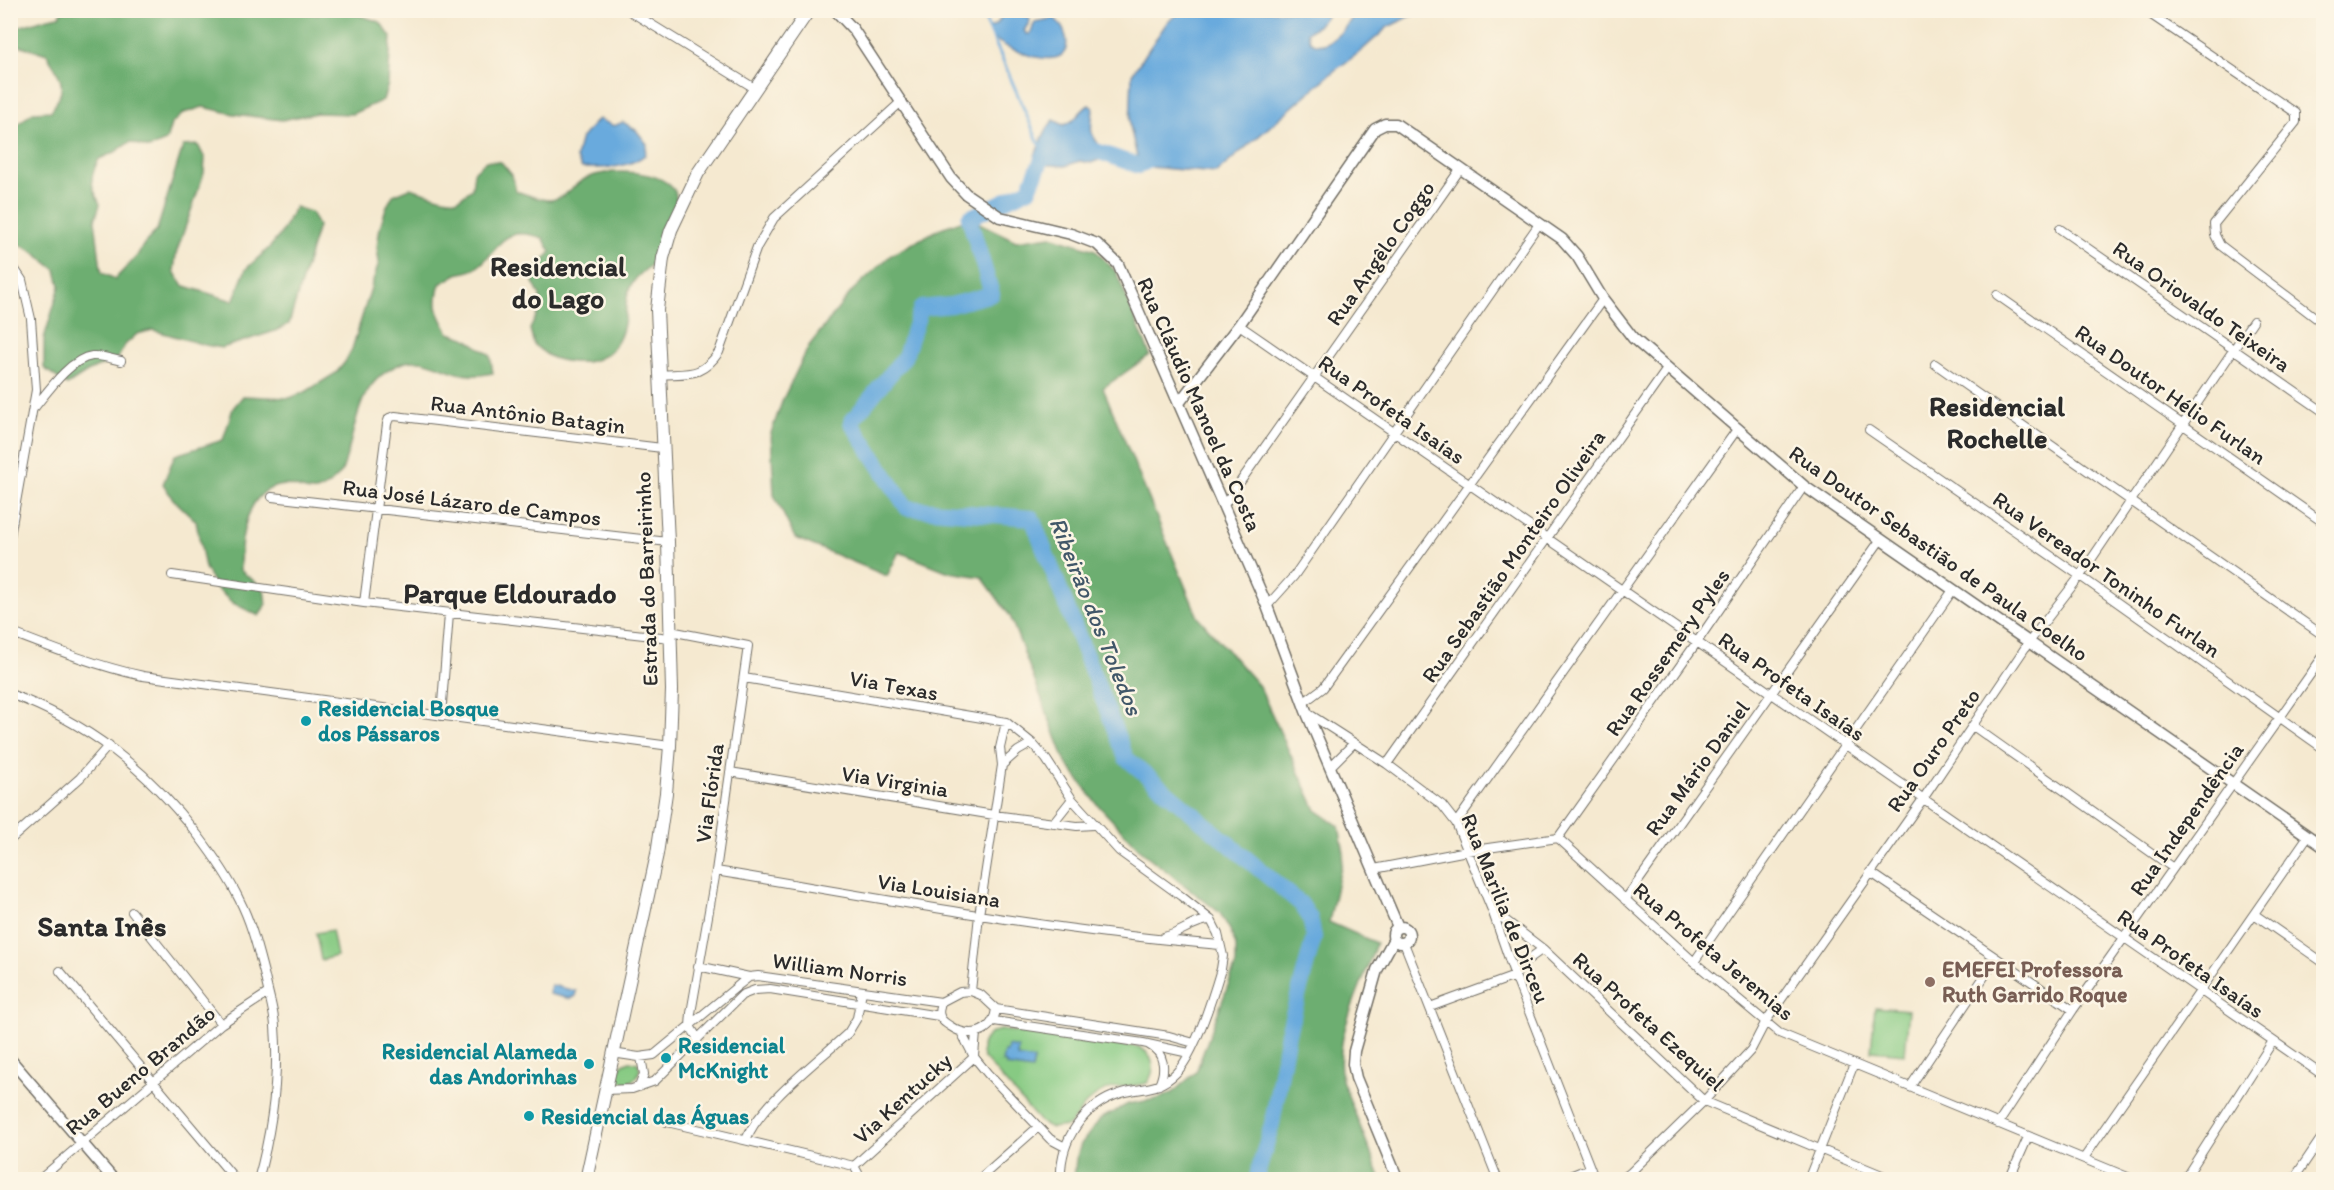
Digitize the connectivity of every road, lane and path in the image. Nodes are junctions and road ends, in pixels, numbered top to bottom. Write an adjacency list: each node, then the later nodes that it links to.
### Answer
1 (628, 10): 5 (street)
2 (809, 10): 5 (main road, Estrada do Barreirinho)
3 (835, 10): 6 (street, Rua Cláudio Manoel da Costa)
4 (2145, 10): 14 (street)
5 (756, 89): 20 (main road, Estrada do Barreirinho)
6 (902, 101): 20 (street); 22 (street, Rua Cláudio Manoel da Costa)
7 (1461, 168): 8 (street, Rua Doutor Sebastião de Paula Coelho); 15 (street, Rua Doutor Sebastião de Paula Coelho); 21 (street, Rua Angêlo Coggo)
8 (1539, 224): 12 (street, Rua Doutor Sebastião de Paula Coelho); 28 (street)
9 (2060, 229): 16 (street, Rua Oriovaldo Teixeira)
10 (12, 264): 23 (street)
11 (1997, 295): 25 (street, Rua Doutor Hélio Furlan)
12 (1603, 299): 19 (street, Rua Doutor Sebastião de Paula Coelho); 30 (street)
13 (2253, 321): 16 (street, Rua Ouro Preto)
14 (2324, 324)
15 (1239, 325): 21 (street, Rua Profeta Isaías); 22 (street)
16 (2234, 350): 24 (street, Rua Oriovaldo Teixeira); 25 (street, Rua Ouro Preto)
17 (121, 361): 23 (street)
18 (1935, 364): 33 (street)
19 (1667, 369): 26 (street, Rua Doutor Sebastião de Paula Coelho); 38 (street, Rua Sebastião Monteiro Oliveira)
20 (661, 375): 29 (main road, Estrada do Barreirinho)
21 (1316, 378): 28 (street, Rua Profeta Isaías); 34 (street, Rua Angêlo Coggo)
22 (1179, 403): 34 (street, Rua Cláudio Manoel da Costa)
23 (33, 409): 37 (street)
24 (2324, 412)
25 (2183, 424): 33 (street, Rua Ouro Preto); 36 (street, Rua Doutor Hélio Furlan)
26 (1738, 428): 31 (street, Rua Doutor Sebastião de Paula Coelho); 43 (street)
27 (1869, 430): 42 (street, Rua Vereador Toninho Furlan)
28 (1393, 431): 30 (street, Rua Profeta Isaías); 46 (street)
29 (663, 447): 35 (street, Rua Antônio Batagin); 40 (main road, Estrada do Barreirinho)
30 (1471, 485): 38 (street, Rua Profeta Isaías); 57 (street)
31 (1804, 486): 39 (street, Rua Doutor Sebastião de Paula Coelho); 51 (street, Rua Rossemery Pyles)
32 (272, 497): 35 (street, Rua José Lázaro de Campos)
33 (2129, 501): 42 (street, Rua Ouro Preto); 50 (street)
34 (1224, 505): 46 (street, Rua Cláudio Manoel da Costa)
35 (375, 509): 40 (street, Rua José Lázaro de Campos); 45 (street)
36 (2324, 523)
37 (10, 536)
38 (1547, 538): 43 (street, Rua Profeta Isaías); 68 (street, Rua Sebastião Monteiro Oliveira)
39 (1881, 539): 44 (street, Rua Doutor Sebastião de Paula Coelho); 56 (street, Rua Mário Daniel)
40 (668, 542): 49 (main road, Estrada do Barreirinho)
41 (172, 575): 45 (street)
42 (2080, 576): 52 (street, Rua Ouro Preto); 59 (street, Rua Vereador Toninho Furlan)
43 (1622, 590): 51 (street, Rua Profeta Isaías); 77 (street)
44 (1953, 590): 52 (street, Rua Doutor Sebastião de Paula Coelho); 66 (street)
45 (364, 603): 47 (street)
46 (1267, 606): 57 (street, Rua Cláudio Manoel da Costa)
47 (449, 614): 49 (street); 58 (street)
48 (10, 632): 58 (street)
49 (670, 634): 54 (street, Via Flórida); 65 (main road, Estrada do Barreirinho)
50 (2324, 636)
51 (1697, 642): 56 (street, Rua Profeta Isaías); 81 (street, Rua Rossemery Pyles)
52 (2029, 642): 61 (street, Rua Ouro Preto); 72 (street, Rua Doutor Sebastião de Paula Coelho)
53 (2324, 655): 59 (street, Rua Independência)
54 (744, 678): 60 (street, Via Texas); 71 (street, Via Flórida)
55 (10, 694): 64 (street)
56 (1772, 694): 66 (street, Rua Profeta Isaías); 88 (street, Rua Mário Daniel)
57 (1304, 707): 63 (street, Rua Marilia de Dirceu); 70 (street, Rua Cláudio Manoel da Costa)
58 (441, 716): 65 (street)
59 (2280, 718): 67 (street, Rua Vereador Toninho Furlan); 72 (street, Rua Independência)
60 (1006, 722): 62 (street, Via Texas); 69 (street)
61 (1973, 726): 74 (street, Rua Ouro Preto); 84 (street)
62 (1032, 742): 69 (street); 73 (street, Via Texas)
63 (1354, 743): 68 (street, Rua Marilia de Dirceu); 70 (street)
64 (109, 745): 80 (street); 111 (street)
65 (670, 746): 131 (main road, Estrada do Barreirinho)
66 (1846, 746): 74 (street, Rua Profeta Isaías); 102 (street)
67 (2324, 749)
68 (1387, 764): 77 (street, Rua Marilia de Dirceu)
69 (1002, 765): 75 (street)
70 (1330, 767): 85 (street, Rua Cláudio Manoel da Costa)
71 (730, 772): 75 (street, Via Virginia); 86 (street, Via Flórida)
72 (2234, 784): 79 (street, Rua Doutor Sebastião de Paula Coelho); 84 (street, Rua Independência)
73 (1072, 799): 76 (street); 78 (street, Via Texas)
74 (1923, 799): 87 (street, Rua Ouro Preto); 96 (street, Rua Profeta Isaías)
75 (994, 815): 76 (street, Via Virginia); 92 (street)
76 (1053, 823): 78 (street, Via Virginia)
77 (1456, 823): 83 (street, Rua Marilia de Dirceu)
78 (1094, 825): 93 (street, Via Texas)
79 (2308, 836): 82 (street, Rua Doutor Sebastião de Paula Coelho); 91 (street)
80 (11, 838)
81 (1558, 838): 83 (street); 88 (street, Rua Profeta Jeremias)
82 (2324, 847)
83 (1467, 851): 85 (street); 89 (street, Rua Marilia de Dirceu)
84 (2173, 868): 96 (street, Rua Independência)
85 (1374, 869): 98 (street, Rua Cláudio Manoel da Costa)
86 (716, 871): 92 (street, Via Louisiana); 104 (street, Via Flórida)
87 (1870, 872): 101 (street); 121 (street, Rua Ouro Preto)
88 (1624, 900): 102 (street, Rua Profeta Jeremias)
89 (1492, 910): 94 (street, Rua Profeta Ezequiel); 95 (street, Rua Marilia de Dirceu)
90 (132, 912): 122 (street)
91 (2254, 914): 103 (street); 110 (street)
92 (979, 915): 97 (street, Via Louisiana); 109 (street)
93 (1211, 920): 97 (street, Via Louisiana); 99 (street)
94 (1510, 924): 95 (street); 100 (street, Rua Profeta Ezequiel)
95 (1499, 929): 106 (street, Rua Marilia de Dirceu)
96 (2124, 938): 110 (street, Rua Profeta Isaías); 117 (street, Rua Independência)
97 (1157, 939): 99 (street, Via Louisiana)
98 (1399, 942): 115 (street); 165 (street)
99 (1220, 945): 130 (street)
100 (1543, 950): 106 (street); 143 (street, Rua Profeta Ezequiel)
101 (1996, 959): 117 (street); 140 (street)
102 (1694, 962): 121 (street, Rua Profeta Jeremias)
103 (2324, 963)
104 (698, 966): 107 (street); 112 (street, Via Flórida)
105 (60, 971): 138 (street)
106 (1515, 976): 115 (street); 155 (street, Rua Marilia de Dirceu)
107 (749, 977): 108 (street, William Norris); 118 (street, William Norris)
108 (862, 991): 113 (street, William Norris); 114 (street)
109 (971, 991): 113 (street); 116 (street)
110 (2201, 991): 128 (street, Rua Profeta Isaías); 153 (street)
111 (268, 993): 122 (street, Rua Bueno Brandão); 160 (street)
112 (695, 999): 118 (street); 124 (street, Via Flórida)
113 (941, 1002): 119 (street)
114 (860, 1003): 119 (street, William Norris); 123 (street, William Norris); 149 (street)
115 (1430, 1007): 166 (street)
116 (996, 1009): 120 (street); 130 (street)
117 (2073, 1010): 145 (street, Rua Independência)
118 (705, 1014): 123 (street); 124 (street, William Norris)
119 (939, 1016): 125 (street)
120 (994, 1021): 126 (street); 129 (street)
121 (1766, 1021): 136 (street, Rua Profeta Jeremias); 143 (street, Rua Ouro Preto)
122 (221, 1024): 138 (street, Rua Bueno Brandão)
123 (713, 1024): 127 (street, William Norris)
124 (690, 1026): 127 (street); 133 (street, William Norris)
125 (961, 1032): 126 (street); 134 (street)
126 (976, 1033): 134 (street)
127 (698, 1039): 141 (street, William Norris)
128 (2272, 1041): 137 (street, Rua Profeta Isaías); 175 (street)
129 (1143, 1043): 132 (street); 139 (street)
130 (1194, 1043): 132 (street)
131 (612, 1053): 133 (street); 142 (main road, Estrada do Barreirinho)
132 (1189, 1053): 139 (street)
133 (642, 1057): 141 (street)
134 (974, 1057): 146 (street); 154 (street, Via Kentucky)
135 (10, 1059): 150 (street)
136 (1854, 1064): 140 (street, Rua Profeta Jeremias); 152 (street)
137 (2324, 1076)
138 (153, 1084): 150 (street, Rua Bueno Brandão); 159 (street)
139 (1159, 1085): 151 (street)
140 (1910, 1086): 145 (street, Rua Profeta Jeremias)
141 (639, 1087): 142 (street)
142 (604, 1090): 161 (main road, Estrada do Barreirinho)
143 (1704, 1101): 152 (street, Rua Profeta Ezequiel); 156 (street, Rua Ouro Preto)
144 (667, 1122): 149 (street)
145 (1998, 1124): 148 (street, Rua Profeta Jeremias)
146 (1038, 1127): 151 (street); 163 (street)
147 (2324, 1134): 176 (street)
148 (2028, 1137): 153 (street, Rua Profeta Jeremias); 173 (street)
149 (746, 1140): 154 (street)
150 (83, 1142): 157 (street, Rua Bueno Brandão); 158 (street)
151 (1065, 1147): 164 (street)
152 (1821, 1150): 171 (street); 172 (street, Rua Profeta Ezequiel)
153 (2084, 1158): 174 (street, Rua Profeta Jeremias)
154 (854, 1166): 162 (street)
155 (1590, 1168): 167 (street); 168 (street, Rua Marilia de Dirceu)
156 (1630, 1173): 169 (street, Rua Ouro Preto); 170 (street)
157 (39, 1179)
158 (114, 1179)
159 (236, 1179)
160 (258, 1179)
161 (586, 1179)
162 (858, 1179)
163 (978, 1179)
164 (1061, 1179)
165 (1398, 1179)
166 (1498, 1179)
167 (1560, 1179)
168 (1596, 1179)
169 (1620, 1179)
170 (1646, 1179)
171 (1808, 1179)
172 (1894, 1179)
173 (2009, 1179)
174 (2135, 1179)
175 (2184, 1179)
176 (2293, 1179)

